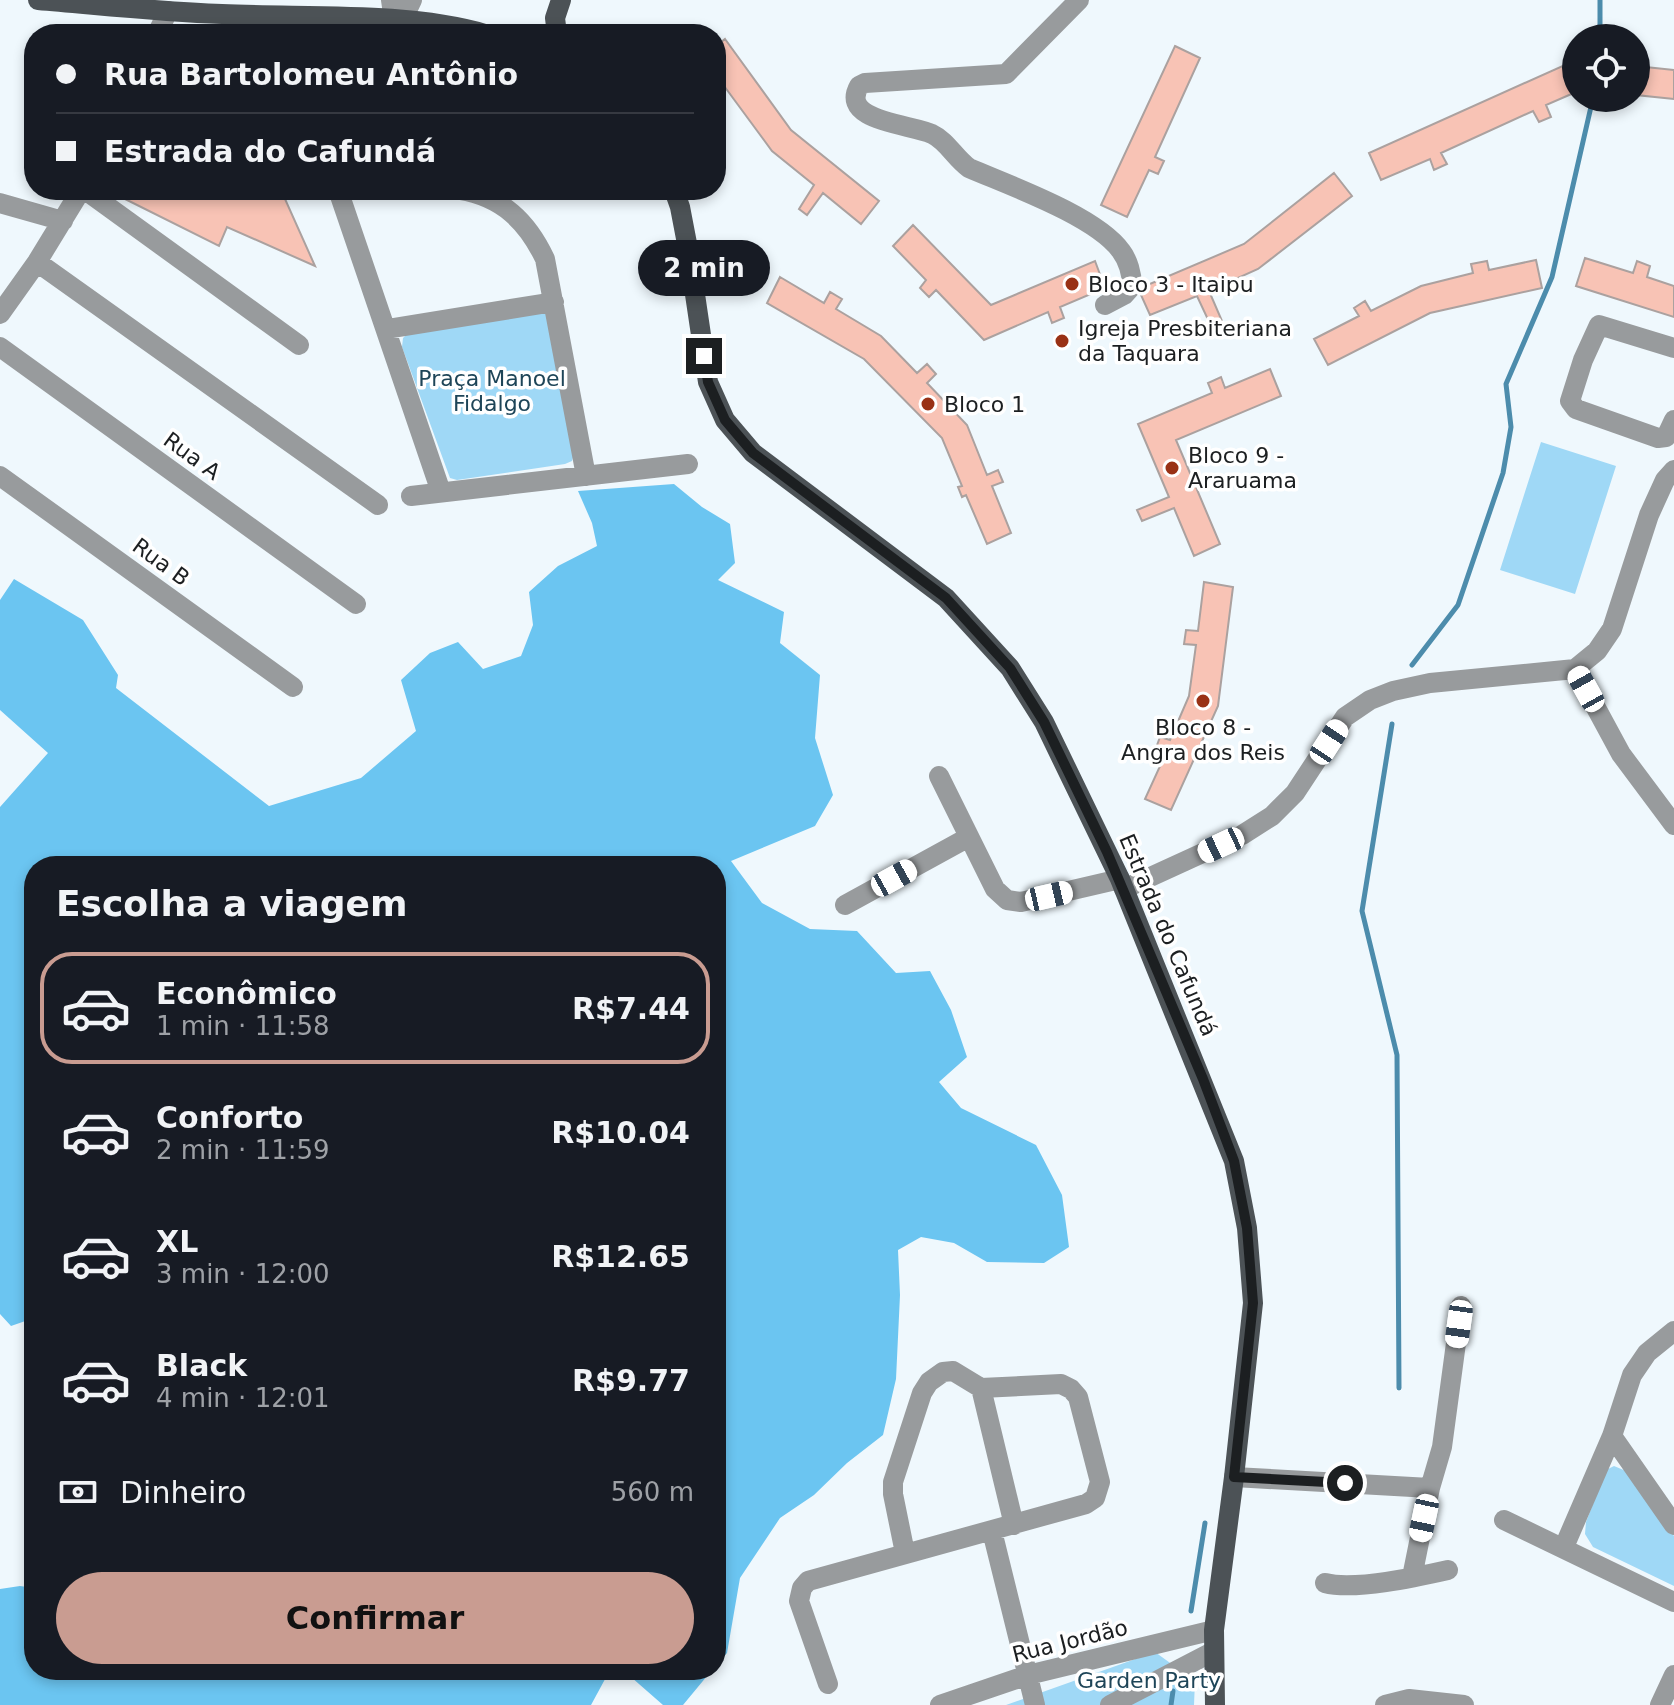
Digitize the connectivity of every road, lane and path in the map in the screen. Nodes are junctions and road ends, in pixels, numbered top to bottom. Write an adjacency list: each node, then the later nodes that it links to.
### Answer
1 (38, 0): 7 (main road)
2 (412, 0): 8 (street)
3 (561, 0): 11 (main road)
4 (1079, 0): 21 (street)
5 (220, 7): 6 (main road); 7 (main road)
6 (351, 9): 8 (main road)
7 (168, 11): 9 (street)
8 (396, 14): 10 (main road)
9 (162, 24)
10 (426, 24)
11 (556, 24)
12 (77, 200): 18 (street)
13 (97, 200): 24 (street)
14 (342, 200): 23 (street)
15 (493, 200): 20 (street)
16 (678, 200): 41 (main road, Estrada do Cafundá)
17 (0, 203): 18 (street)
18 (63, 221): 19 (street)
19 (37, 262): 22 (street); 34 (street)
20 (554, 302): 23 (street); 31 (street)
21 (1105, 305)
22 (0, 314)
23 (387, 329): 32 (street)
24 (299, 345)
25 (0, 347): 35 (street, Rua A)
26 (1674, 348): 27 (street)
27 (1674, 420)
28 (688, 464): 31 (street)
29 (1674, 470): 36 (street)
30 (0, 476): 37 (street, Rua B)
31 (586, 476): 32 (street)
32 (441, 492): 33 (street)
33 (411, 496)
34 (378, 505)
35 (356, 604)
36 (1575, 669): 39 (street); 41 (street)
37 (293, 687)
38 (939, 776): 40 (street)
39 (1674, 825)
40 (969, 837): 41 (street); 42 (street)
41 (1122, 884): 47 (main road, Estrada do Cafundá)
42 (845, 905)
43 (1461, 1306): 48 (street)
44 (1674, 1331): 46 (street)
45 (981, 1388): 50 (street); 50 (street); 54 (street)
46 (1612, 1436): 51 (street); 53 (street)
47 (1234, 1477): 48 (street); 59 (main road, Estrada do Cafundá)
48 (1430, 1488): 56 (street)
49 (1504, 1520): 53 (street)
50 (1014, 1525): 52 (street)
51 (1674, 1525)
52 (992, 1531): 54 (street); 60 (street)
53 (1564, 1547): 58 (street)
54 (905, 1553): 62 (street)
55 (1448, 1570): 56 (street)
56 (1412, 1577): 57 (street)
57 (1325, 1583)
58 (1674, 1602)
59 (1214, 1640): 60 (street, Rua Jordão); 65 (street); 66 (main road, Estrada do Cafundá)
60 (1028, 1675): 63 (street, Rua Jordão); 64 (street)
61 (1674, 1675): 69 (street)
62 (828, 1684)
63 (940, 1705)
64 (1035, 1705)
65 (1110, 1705)
66 (1215, 1705)
67 (1385, 1705): 68 (street)
68 (1464, 1705)
69 (1660, 1705)

